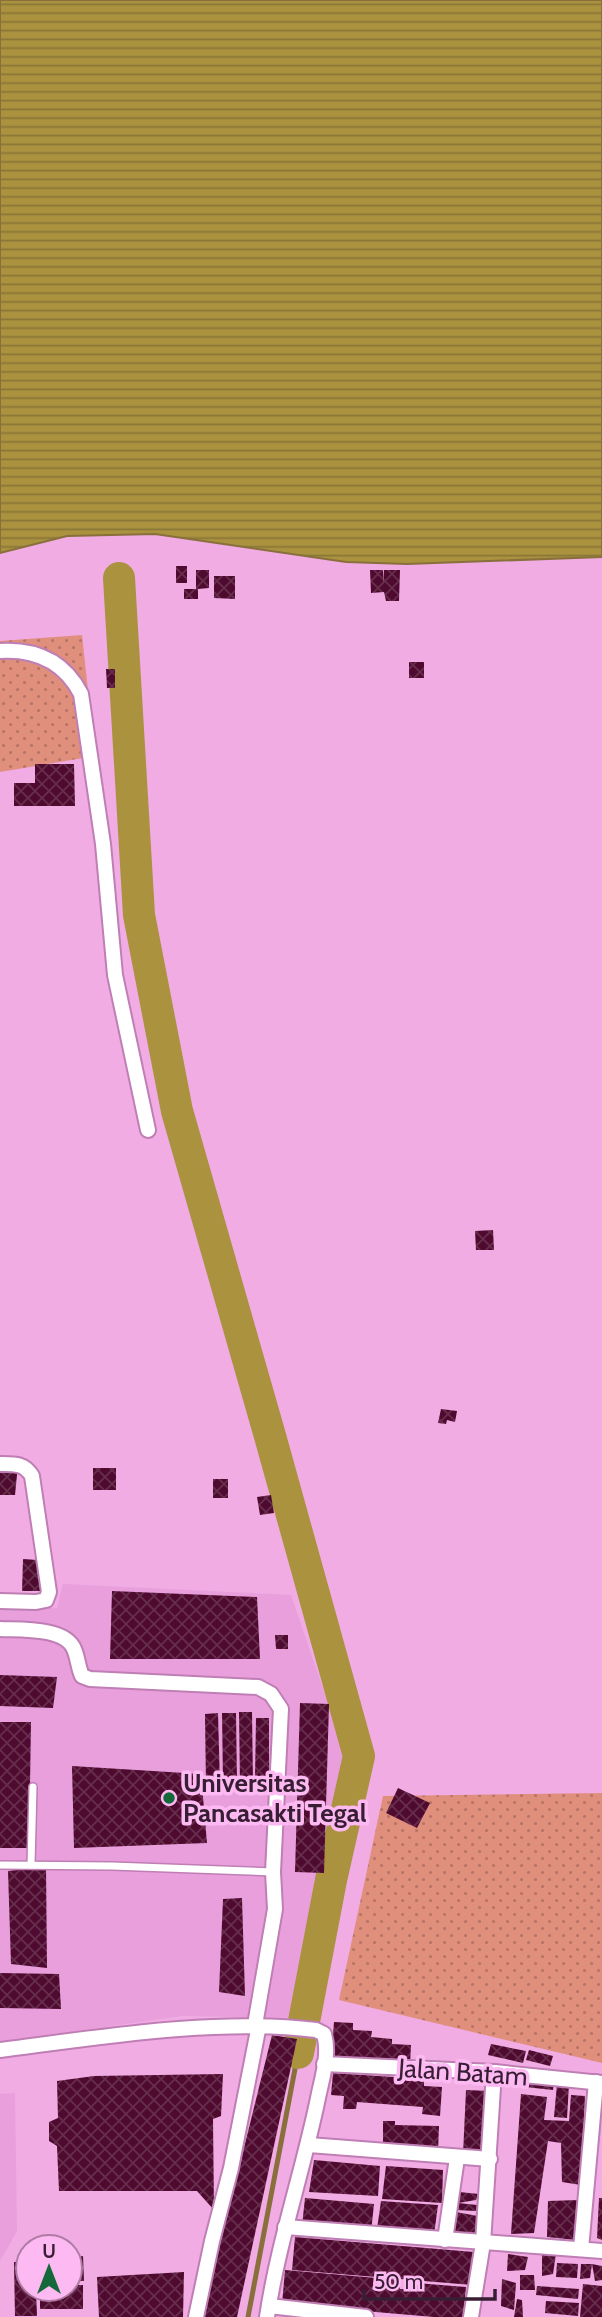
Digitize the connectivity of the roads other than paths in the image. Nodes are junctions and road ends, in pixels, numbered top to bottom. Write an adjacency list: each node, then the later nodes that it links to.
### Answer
1 (0, 651): 2 (street)
2 (149, 1130)
3 (0, 1464): 4 (street)
4 (0, 1601)
5 (0, 1629): 9 (street)
6 (33, 1787): 8 (lane)
7 (0, 1865): 8 (lane)
8 (31, 1865): 9 (lane)
9 (273, 1872): 10 (street)
10 (257, 2025): 11 (street); 12 (street); 24 (street)
11 (0, 2050)
12 (324, 2064): 13 (street, Jalan Batam); 15 (street)
13 (494, 2072): 14 (street, Jalan Batam); 17 (street)
14 (599, 2082): 21 (street)
15 (309, 2145): 16 (street); 18 (street)
16 (457, 2158): 17 (street); 19 (street)
17 (490, 2159): 20 (street)
18 (285, 2227): 19 (street); 23 (street)
19 (445, 2240): 20 (street)
20 (483, 2243): 21 (street); 26 (street)
21 (581, 2249): 22 (street)
22 (602, 2251)
23 (268, 2311): 25 (street)
24 (196, 2317)
25 (366, 2317)
26 (471, 2317)

